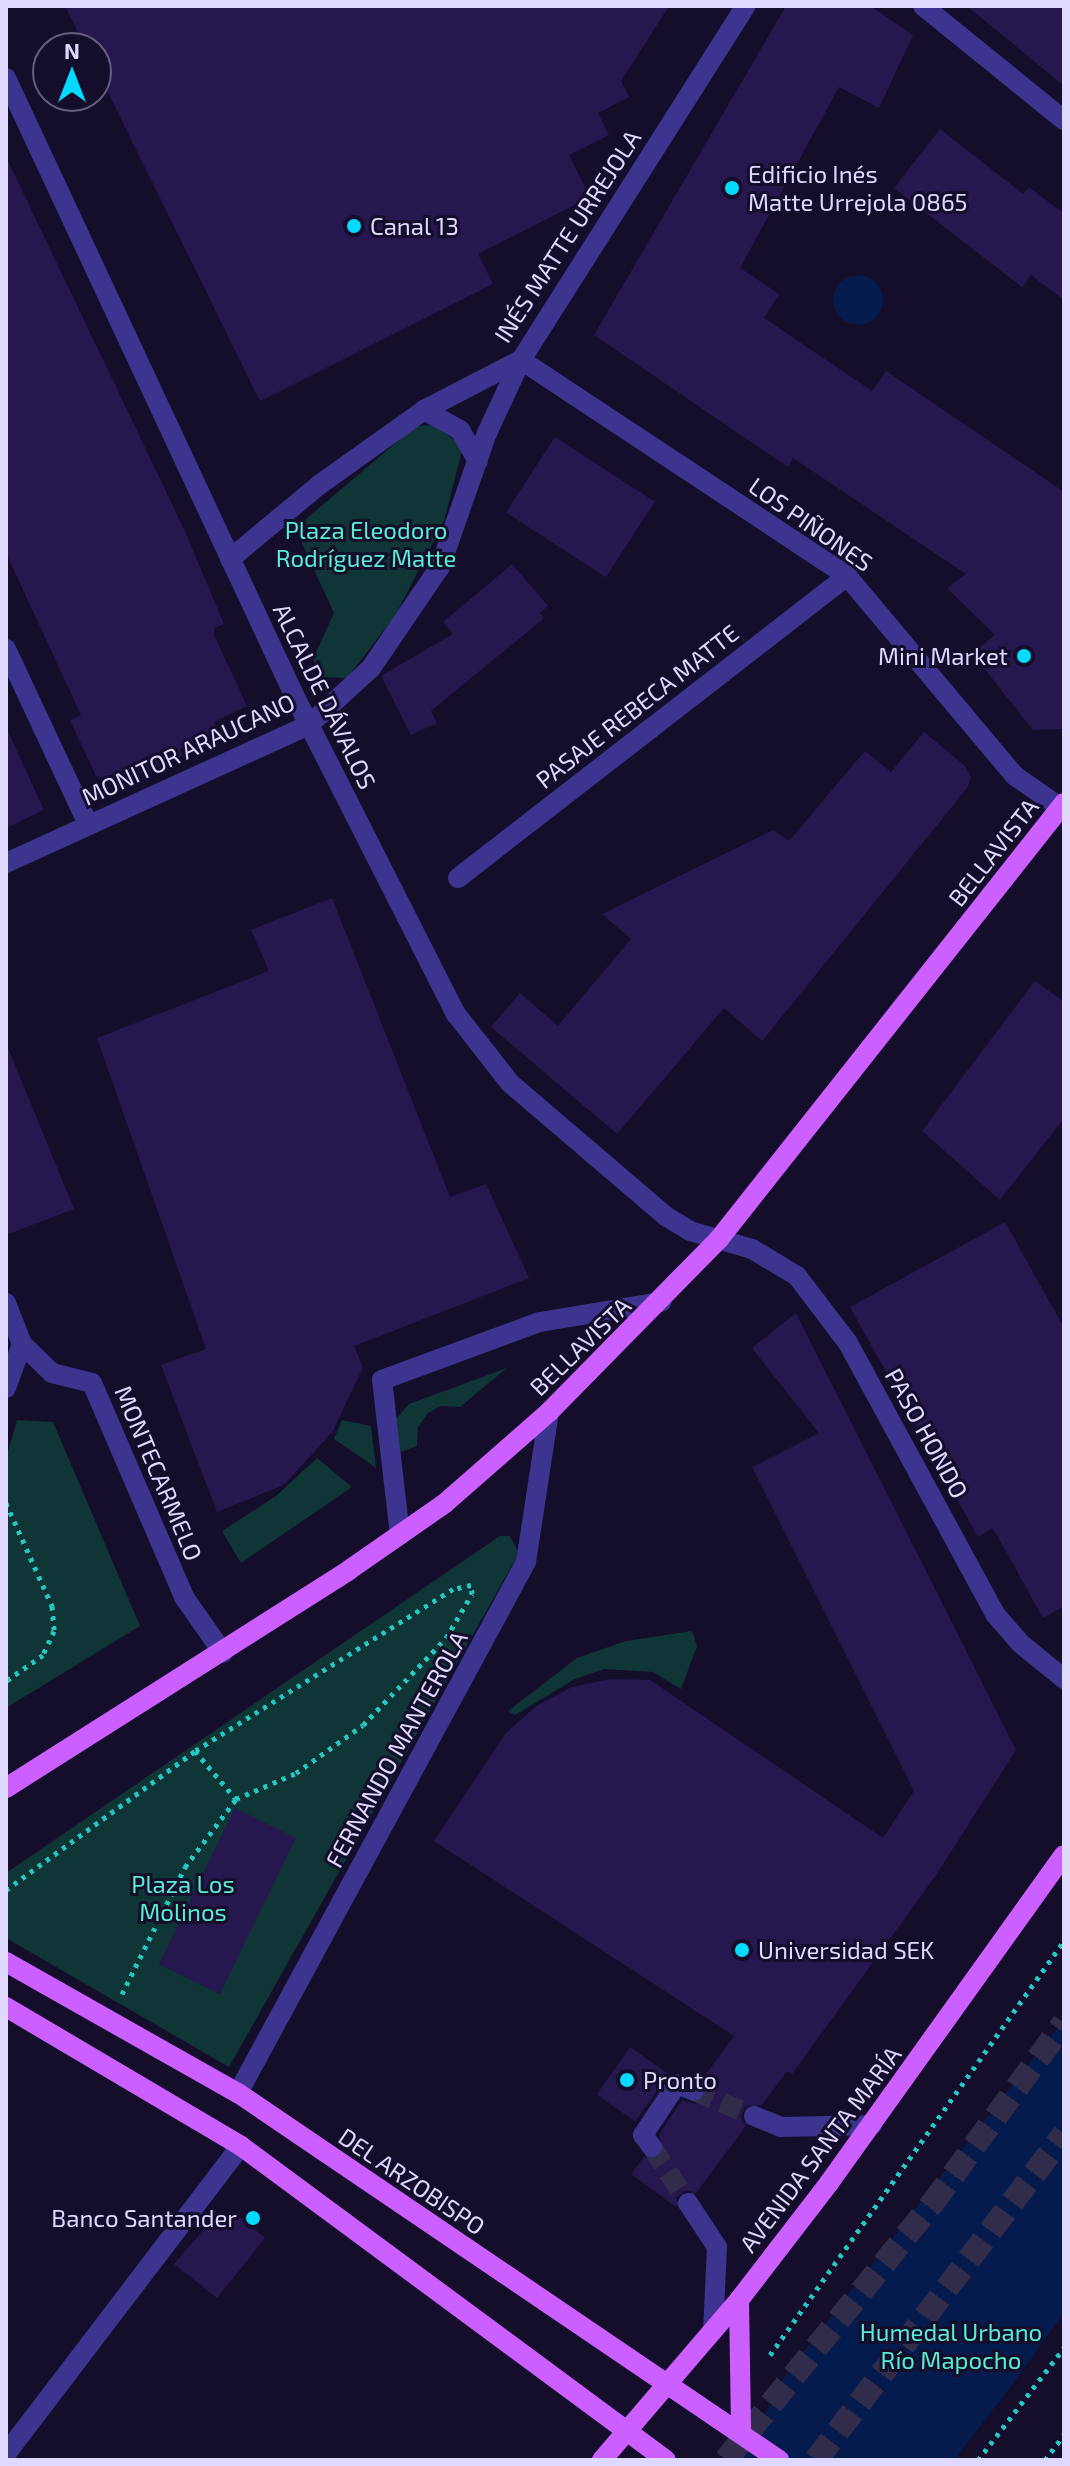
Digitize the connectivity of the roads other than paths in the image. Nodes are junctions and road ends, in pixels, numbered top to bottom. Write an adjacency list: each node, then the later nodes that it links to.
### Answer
1 (746, 6): 5 (street, INÉS MATTE URREJOLA)
2 (923, 6): 4 (street)
3 (6, 78): 8 (street, ALCALDE DÁVALOS)
4 (1064, 120)
5 (521, 360): 6 (street, INÉS MATTE URREJOLA); 7 (street, MONITOR ARAUCANO); 9 (street, LOS PIÑONES)
6 (424, 410): 7 (street); 8 (street, INÉS MATTE URREJOLA)
7 (478, 461): 11 (street, MONITOR ARAUCANO)
8 (230, 559): 11 (street, ALCALDE DÁVALOS)
9 (847, 576): 12 (street, LOS PIÑONES); 15 (street, PASAJE REBECA MATTE)
10 (6, 649): 13 (street)
11 (309, 725): 13 (street, MONITOR ARAUCANO); 16 (street, ALCALDE DÁVALOS)
12 (1063, 807): 16 (main road, BELLAVISTA)
13 (88, 824): 14 (street, MONITOR ARAUCANO)
14 (6, 863)
15 (458, 878)
16 (719, 1239): 17 (main road, BELLAVISTA); 24 (street, PASO HONDO)
17 (661, 1302): 21 (main road, BELLAVISTA); 22 (street)
18 (6, 1303): 19 (street, MONTECARMELO)
19 (15, 1338): 20 (street); 23 (street, MONTECARMELO)
20 (6, 1388)
21 (549, 1412): 22 (main road, BELLAVISTA); 30 (street, FERNANDO MANTEROLA)
22 (400, 1535): 23 (main road, BELLAVISTA)
23 (223, 1653): 25 (main road, BELLAVISTA)
24 (1064, 1679)
25 (6, 1788)
26 (1064, 1855): 32 (main road, AVENIDA SANTA MARÍA)
27 (6, 1962): 30 (main road, DEL ARZOBISPO)
28 (6, 2007): 33 (main road)
29 (694, 2091): 34 (street)
30 (238, 2093): 38 (main road, DEL ARZOBISPO)
31 (754, 2116): 32 (street)
32 (872, 2125): 36 (main road, AVENIDA SANTA MARÍA)
33 (241, 2146): 39 (main road); 41 (street)
34 (652, 2147)
35 (688, 2203): 37 (street)
36 (739, 2300): 37 (main road, AVENIDA SANTA MARÍA); 40 (main road)
37 (713, 2331): 38 (main road, AVENIDA SANTA MARÍA)
38 (666, 2386): 39 (main road, AVENIDA SANTA MARÍA); 40 (main road, DEL ARZOBISPO)
39 (627, 2430): 42 (main road, AVENIDA SANTA MARÍA); 43 (main road)
40 (745, 2433): 44 (main road, DEL ARZOBISPO)
41 (11, 2453)
42 (602, 2460)
43 (666, 2460)
44 (779, 2460)

